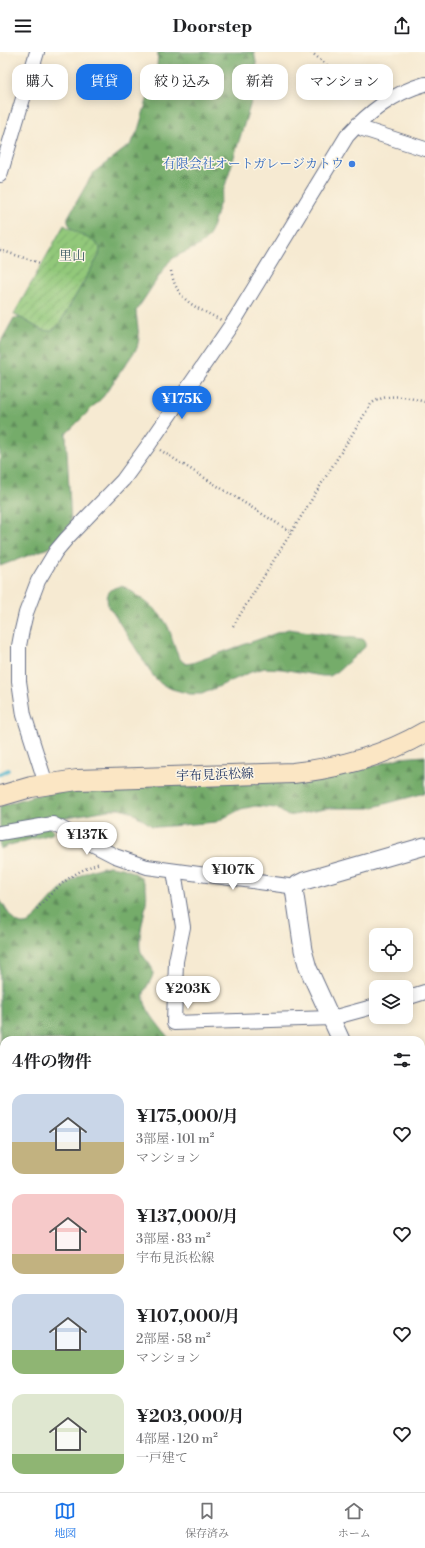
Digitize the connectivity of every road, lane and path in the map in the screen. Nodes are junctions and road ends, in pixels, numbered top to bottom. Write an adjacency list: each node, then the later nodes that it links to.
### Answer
1 (37, 52): 7 (street)
2 (311, 52): 4 (path)
3 (425, 84): 4 (street)
4 (376, 108): 5 (street)
5 (358, 124): 6 (street); 11 (street)
6 (425, 149)
7 (0, 176)
8 (0, 250): 9 (path)
9 (40, 263)
10 (171, 271): 11 (path)
11 (231, 325): 13 (street)
12 (425, 402): 14 (path)
13 (150, 443): 14 (path); 17 (street)
14 (291, 532): 15 (path)
15 (233, 626)
16 (425, 732): 17 (main road, 宇布見浜松線)
17 (46, 784): 18 (main road, 宇布見浜松線)
18 (0, 796)
19 (0, 833): 21 (street)
20 (425, 846): 23 (street)
21 (112, 855): 22 (street); 24 (path)
22 (174, 871): 23 (street); 28 (street)
23 (296, 887): 28 (street)
24 (38, 909)
25 (425, 992): 26 (street)
26 (413, 996)
27 (369, 1008): 28 (street)
28 (332, 1018): 29 (street)
29 (339, 1036)

